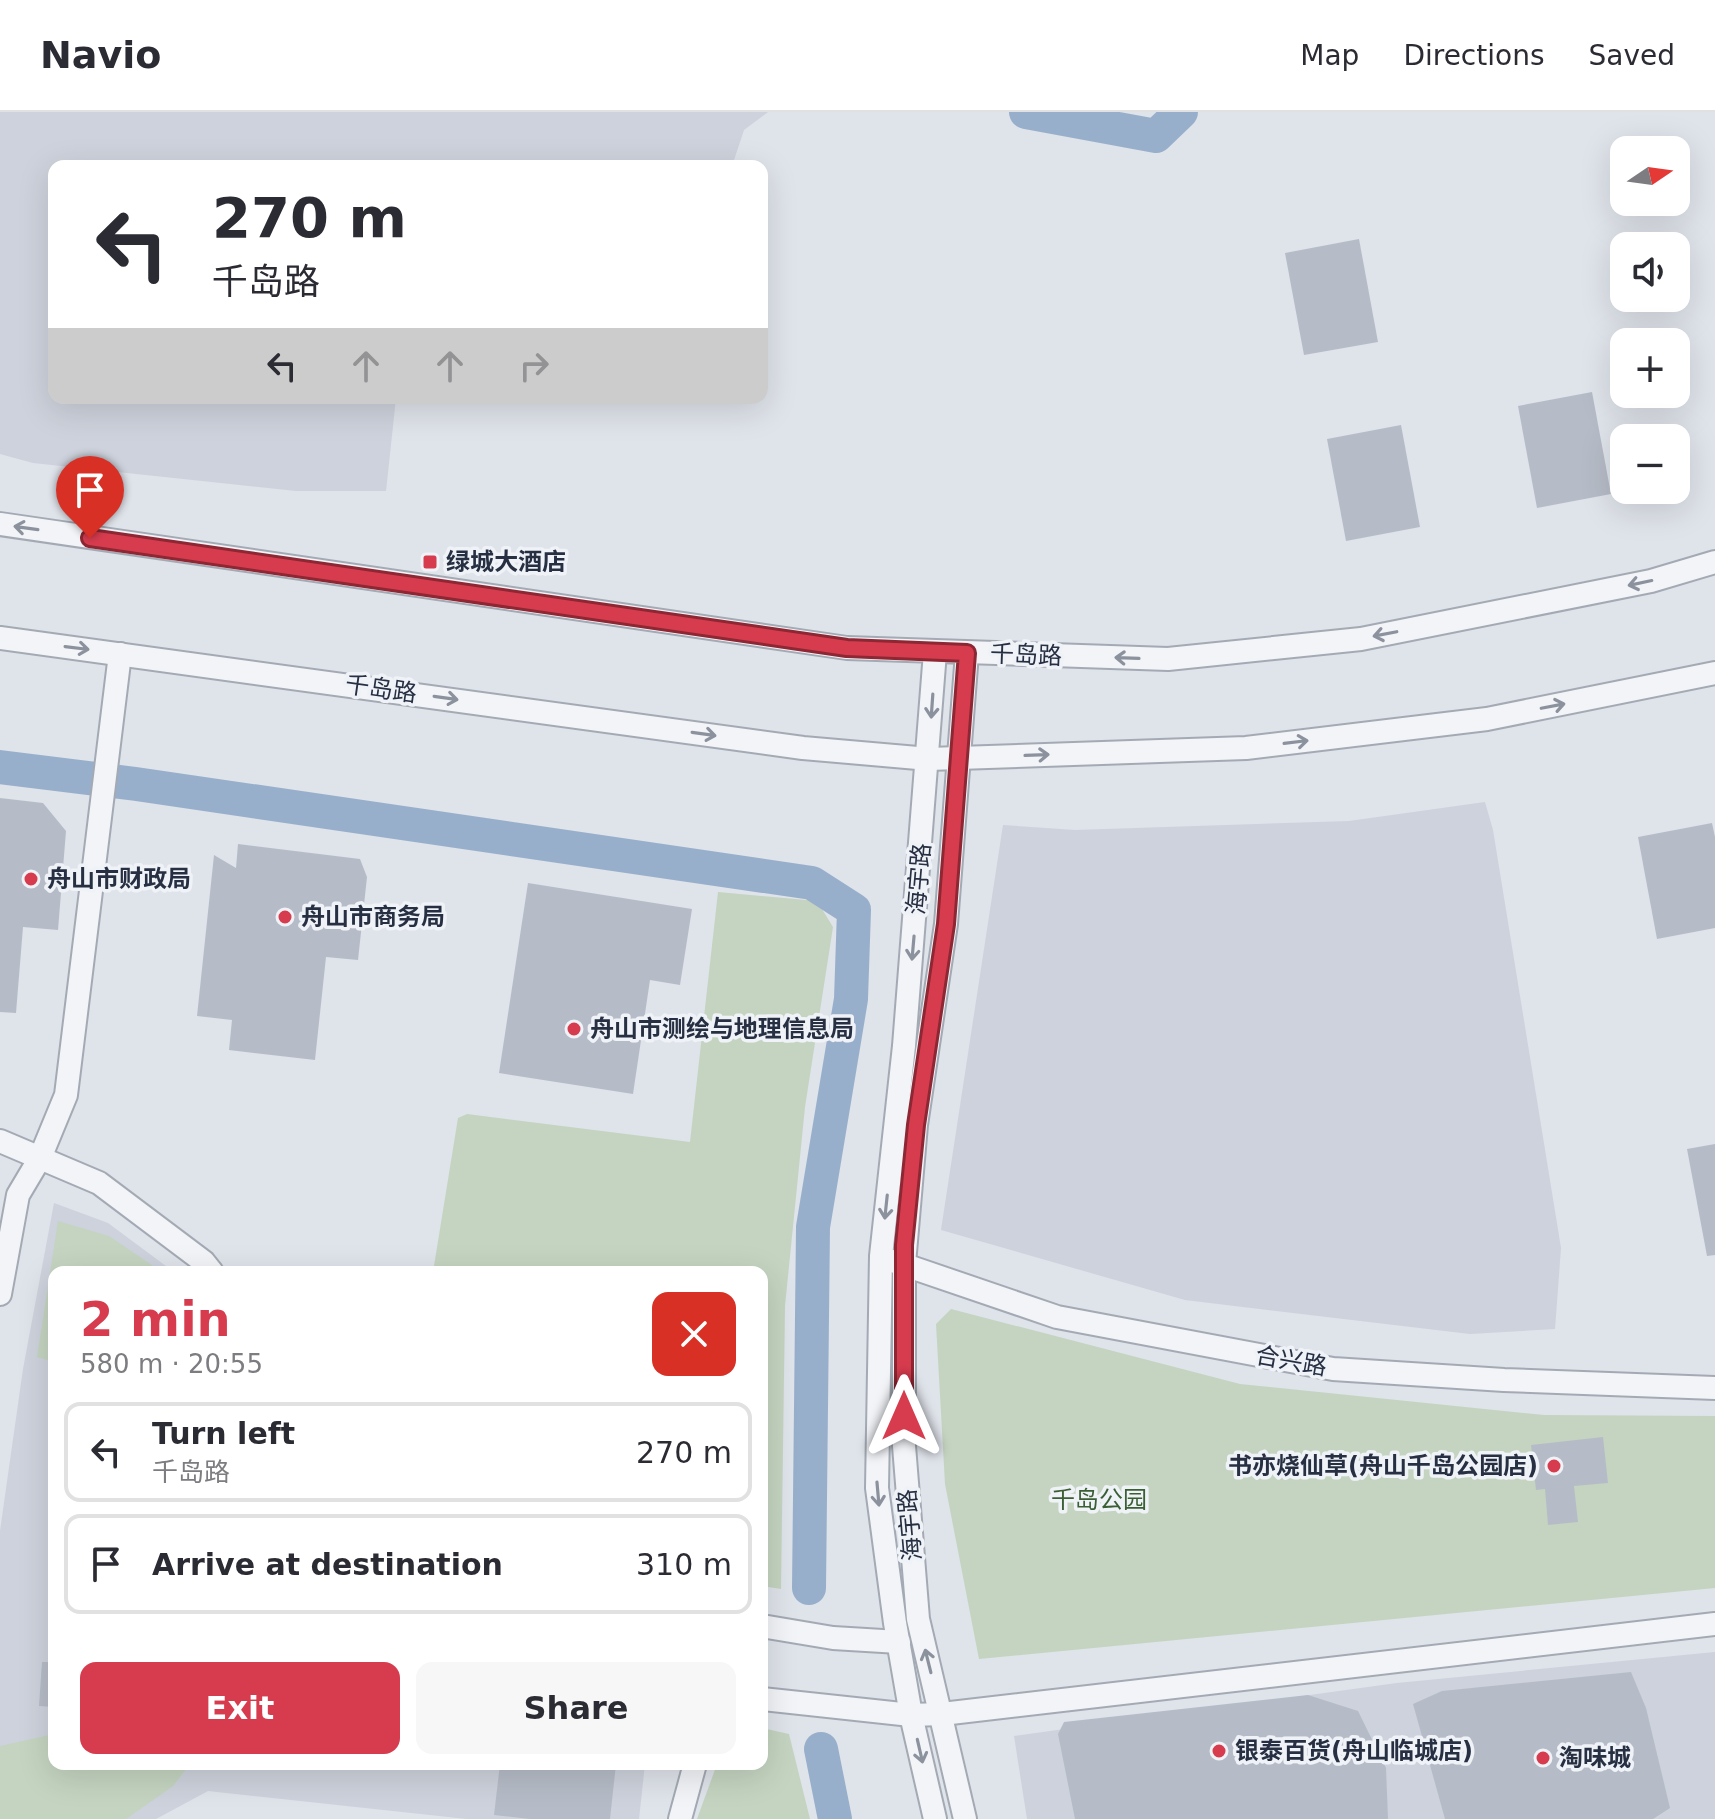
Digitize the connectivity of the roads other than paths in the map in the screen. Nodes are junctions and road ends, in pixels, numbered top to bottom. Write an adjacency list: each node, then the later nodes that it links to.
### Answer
1 (0, 524): 4 (street, 千岛路, one-way to 1)
2 (1715, 562): 5 (street, 千岛路, one-way to 5)
3 (0, 638): 6 (street, 千岛路, one-way to 6)
4 (935, 652): 5 (street, 千岛路); 9 (street, 海宇路, one-way to 9)
5 (967, 653): 8 (street, 海宇路)
6 (120, 654): 9 (street, 千岛路, one-way to 9); 11 (street)
7 (1715, 673): 8 (street, 千岛路, one-way to 7)
8 (959, 758): 9 (street, 千岛路); 13 (street, 海宇路)
9 (929, 759): 12 (street, 海宇路, one-way to 12)
10 (0, 1141): 11 (street)
11 (40, 1158): 14 (street); 15 (street)
12 (881, 1256): 13 (street, 合兴路); 19 (street, 海宇路, one-way to 19)
13 (904, 1264): 16 (street, 合兴路); 21 (street, 海宇路, one-way to 13)
14 (207, 1266)
15 (0, 1294)
16 (1715, 1388)
17 (1715, 1624): 21 (street)
18 (768, 1627): 19 (street)
19 (899, 1642): 22 (street, 海宇路)
20 (768, 1700): 22 (street)
21 (942, 1714): 22 (street); 26 (street, 海宇路)
22 (911, 1715): 25 (street, 海宇路, one-way to 25)
23 (693, 1770): 24 (street)
24 (680, 1819)
25 (935, 1819)
26 (965, 1819)

